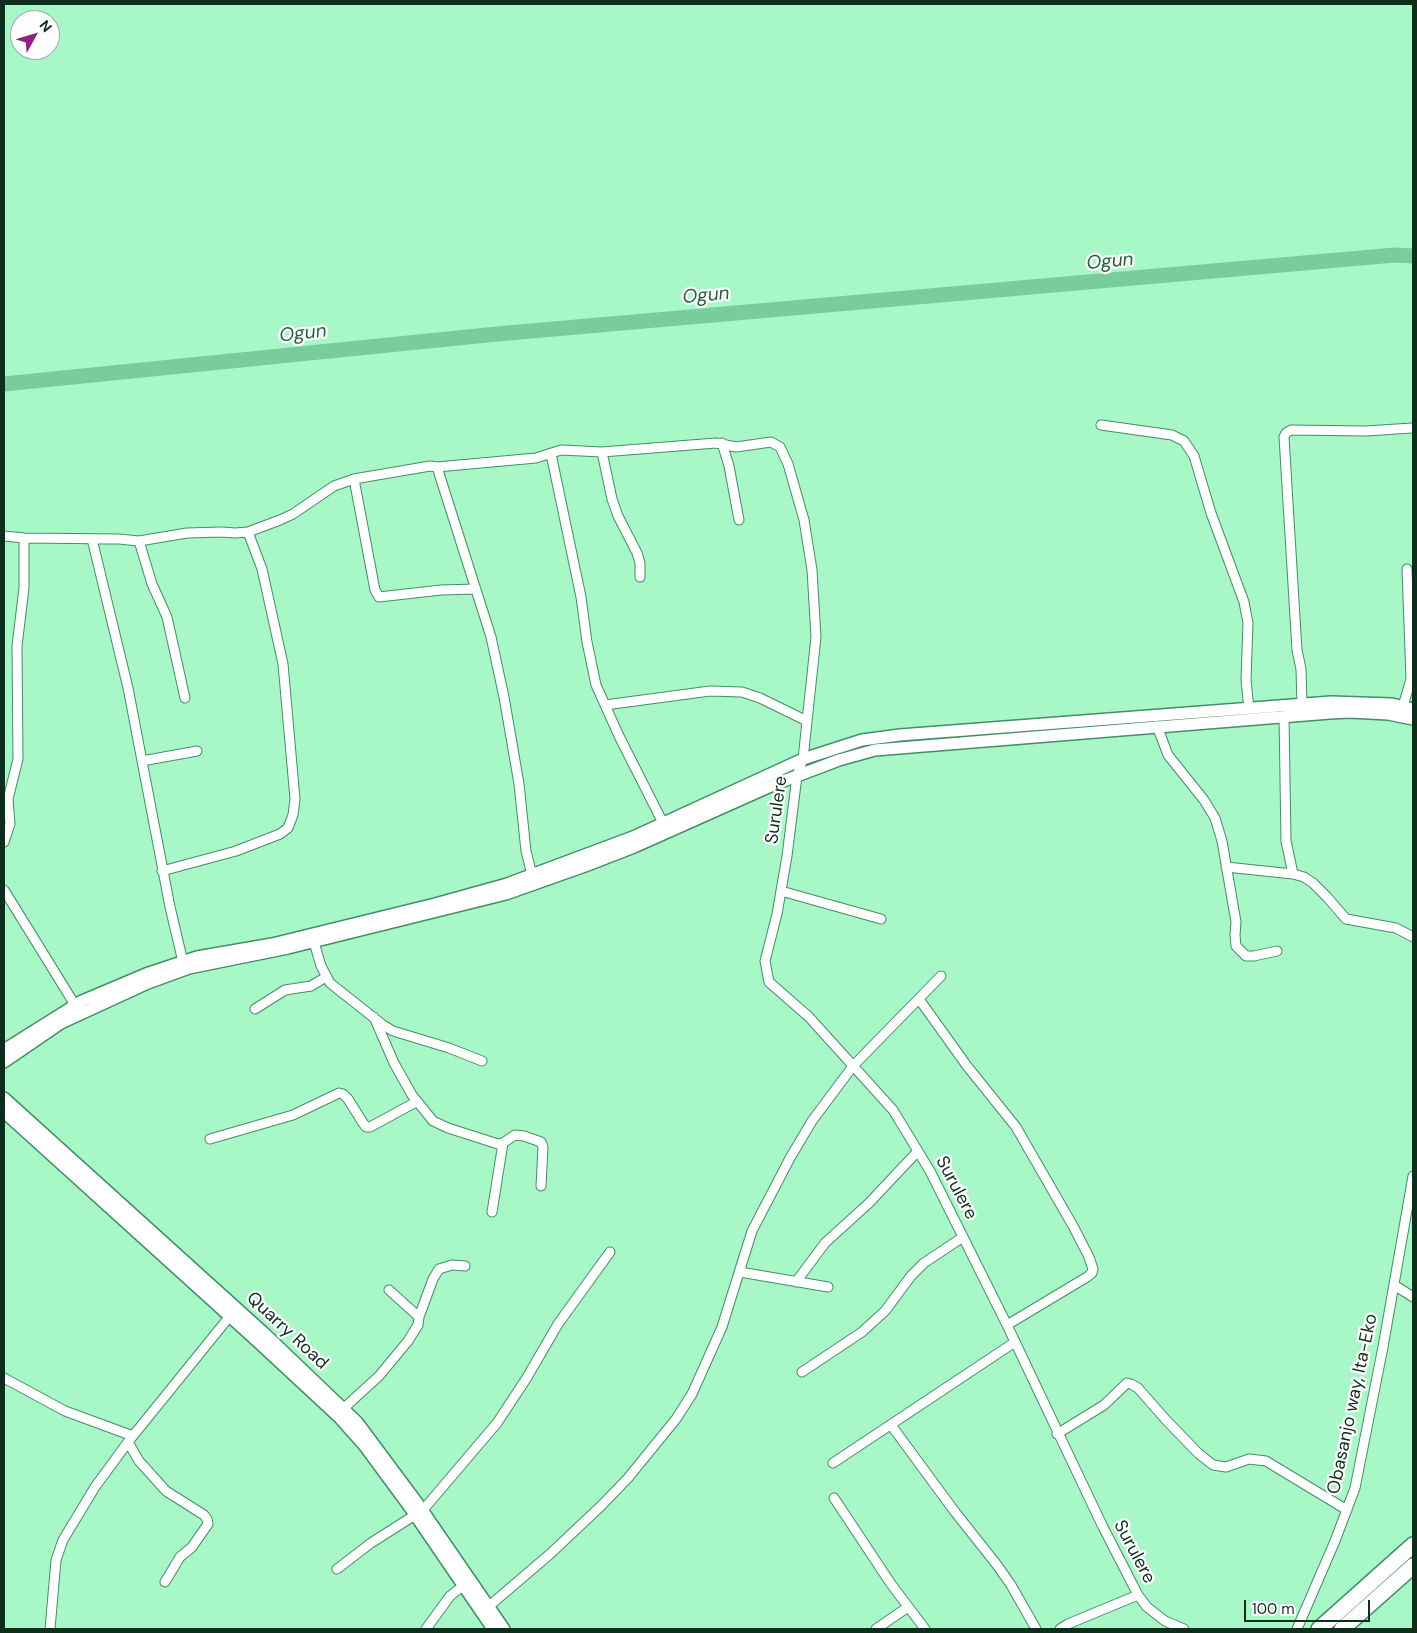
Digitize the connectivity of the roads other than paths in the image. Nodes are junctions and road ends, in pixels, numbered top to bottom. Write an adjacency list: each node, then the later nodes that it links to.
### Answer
1 (1100, 425): 21 (street)
2 (1412, 428): 19 (street)
3 (722, 444): 4 (street, Surulere); 8 (street); 24 (street, Surulere)
4 (602, 452): 5 (street, Surulere); 15 (street)
5 (551, 454): 6 (street, Surulere); 18 (street)
6 (438, 467): 7 (street, Surulere); 16 (street)
7 (354, 479): 9 (street, Surulere); 16 (street)
8 (739, 520)
9 (248, 532): 13 (street); 33 (street)
10 (4, 536): 11 (street)
11 (24, 538): 12 (street); 31 (street)
12 (92, 539): 13 (street); 28 (street)
13 (139, 541): 17 (street)
14 (1408, 569): 20 (street)
15 (640, 577)
16 (476, 589): 35 (street)
17 (185, 698)
18 (605, 705): 24 (street); 30 (street)
19 (1302, 705): 20 (main road); 21 (main road)
20 (1408, 707)
21 (1249, 709): 27 (main road)
22 (1284, 716): 23 (main road); 25 (main road); 34 (street)
23 (1413, 719)
24 (807, 721): 27 (street, Surulere)
25 (1157, 726): 29 (main road); 32 (street)
26 (197, 751): 28 (street)
27 (803, 759): 29 (street, Surulere); 30 (main road)
28 (142, 761): 33 (street)
29 (797, 776): 37 (street, Surulere); 40 (main road)
30 (663, 823): 35 (main road)
31 (4, 842)
32 (1226, 867): 34 (street); 41 (street)
33 (162, 871): 42 (street)
34 (1292, 874): 39 (street)
35 (532, 875): 42 (main road)
36 (4, 890): 46 (street)
37 (781, 891): 38 (street); 52 (street, Surulere)
38 (881, 919)
39 (1413, 937)
40 (314, 942): 44 (street); 51 (main road)
41 (1277, 951)
42 (183, 962): 46 (main road)
43 (941, 976): 45 (street)
44 (326, 977): 47 (street); 48 (street)
45 (919, 999): 52 (street); 73 (street)
46 (75, 1005): 49 (main road)
47 (254, 1009)
48 (374, 1017): 50 (street); 54 (street)
49 (4, 1050)
50 (482, 1061)
51 (4, 1062)
52 (853, 1066): 58 (street, Surulere); 65 (street)
53 (4, 1098): 77 (main road, Quarry Road)
54 (416, 1102): 56 (street); 57 (street)
55 (4, 1112): 71 (main road, Quarry Road)
56 (210, 1139)
57 (503, 1143): 60 (street); 61 (street)
58 (918, 1152): 62 (street, Surulere); 66 (street)
59 (1413, 1176): 67 (street, Obasanjo way, Ita-Eko)
60 (541, 1186)
61 (492, 1212)
62 (963, 1237): 73 (street, Surulere); 75 (street)
63 (610, 1252): 84 (street)
64 (465, 1266): 72 (street)
65 (740, 1272): 66 (street); 91 (street)
66 (796, 1282): 68 (street)
67 (1394, 1285): 70 (street); 83 (street, Obasanjo way, Ita-Eko)
68 (828, 1287)
69 (389, 1290): 72 (street)
70 (1413, 1297)
71 (230, 1316): 80 (street); 84 (main road, Quarry Road)
72 (419, 1317): 77 (street)
73 (1007, 1324): 74 (street, Surulere)
74 (1015, 1342): 78 (street); 79 (street, Surulere)
75 (802, 1372)
76 (4, 1378): 80 (street)
77 (344, 1408): 84 (main road, Quarry Road)
78 (890, 1425): 81 (street); 99 (street)
79 (1057, 1434): 83 (street); 90 (street, Surulere)
80 (130, 1439): 88 (street); 93 (street)
81 (833, 1463)
82 (834, 1498): 92 (street)
83 (1347, 1510): 102 (street, Obasanjo way, Ita-Eko)
84 (419, 1512): 87 (street); 89 (main road, Quarry Road); 91 (main road, Quarry Road)
85 (1413, 1545): 103 (highway)
86 (1413, 1566): 104 (highway)
87 (337, 1569)
88 (165, 1582)
89 (463, 1586): 94 (street); 95 (main road, Quarry Road)
90 (1138, 1595): 100 (street); 101 (street, Surulere)
91 (488, 1607): 96 (main road, Quarry Road)
92 (908, 1607): 97 (street); 98 (street)
93 (50, 1629)
94 (426, 1629)
95 (493, 1629)
96 (504, 1629)
97 (876, 1629)
98 (925, 1629)
99 (1036, 1629)
100 (1060, 1629)
101 (1184, 1629)
102 (1297, 1629)
103 (1319, 1629)
104 (1342, 1629)

